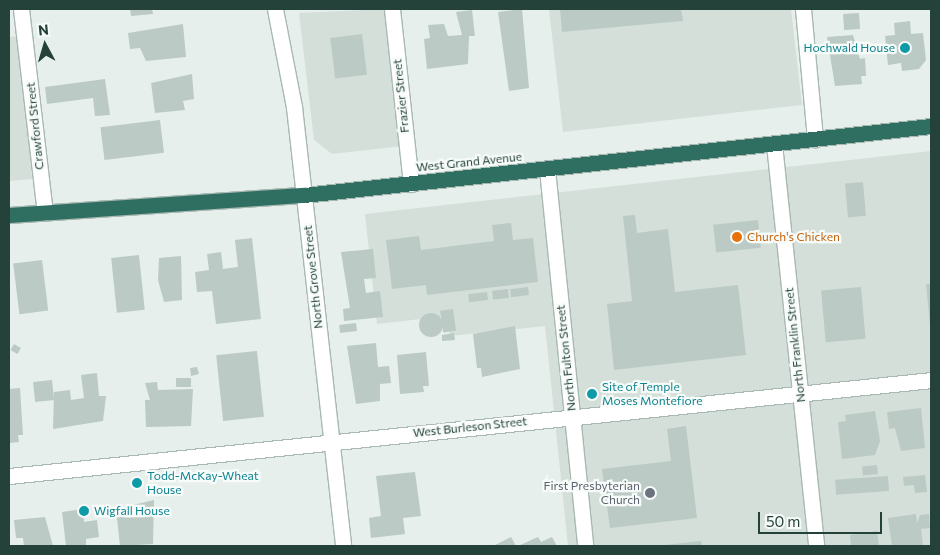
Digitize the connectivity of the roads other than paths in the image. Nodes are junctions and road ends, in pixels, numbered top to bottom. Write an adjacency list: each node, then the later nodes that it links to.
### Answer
1 (21, 9): 11 (street, Crawford Street)
2 (275, 9): 10 (street, North Grove Street)
3 (392, 9): 9 (street, Frazier Street)
4 (803, 9): 6 (street)
5 (931, 126): 6 (highway, West Grand Avenue)
6 (816, 139): 7 (highway, West Grand Avenue)
7 (774, 144): 8 (highway, West Grand Avenue); 14 (street, North Franklin Street)
8 (546, 169): 9 (highway, West Grand Avenue); 15 (street, North Fulton Street)
9 (411, 184): 10 (highway, West Grand Avenue)
10 (304, 195): 11 (highway, West Grand Avenue); 16 (street, North Grove Street)
11 (45, 213): 12 (highway, West Grand Avenue)
12 (9, 215)
13 (931, 380): 14 (street, West Burleson Street)
14 (800, 393): 15 (street, West Burleson Street); 20 (street, North Franklin Street)
15 (572, 417): 16 (street, West Burleson Street); 19 (street, North Fulton Street)
16 (331, 442): 17 (street, West Burleson Street); 18 (street, North Grove Street)
17 (9, 476)
18 (343, 546)
19 (585, 546)
20 (816, 546)

